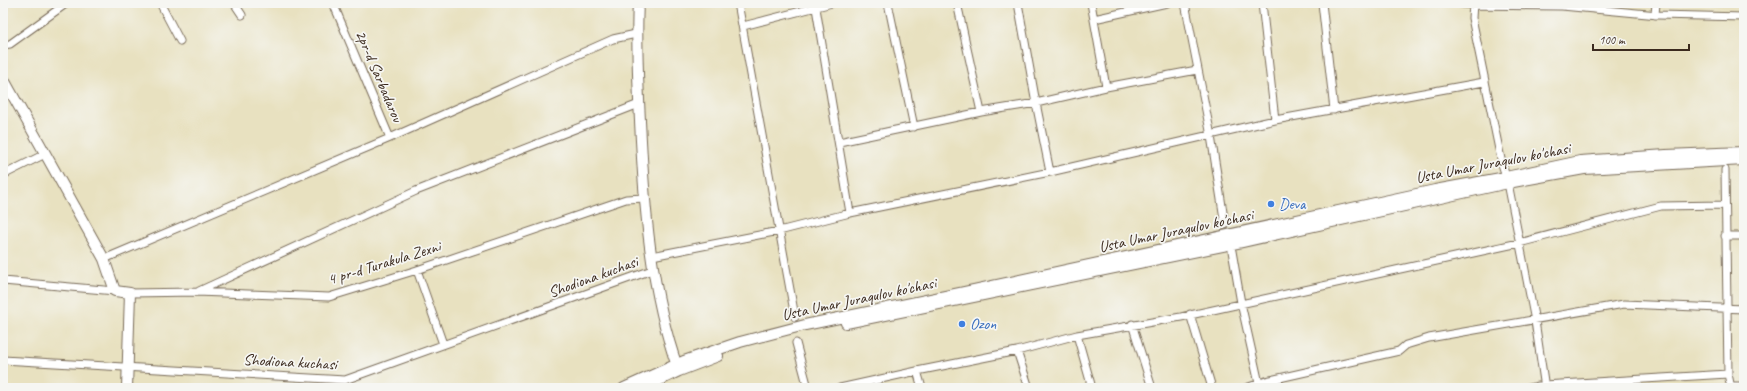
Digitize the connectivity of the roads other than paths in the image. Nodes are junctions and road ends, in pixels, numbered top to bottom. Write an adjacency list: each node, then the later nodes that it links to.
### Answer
1 (67, 3): 28 (street)
2 (160, 3): 27 (street)
3 (234, 3): 21 (street)
4 (333, 3): 40 (street, 2pr-d Sarbadarov)
5 (638, 3): 26 (main road)
6 (738, 3): 25 (street)
7 (832, 3): 20 (street)
8 (888, 3): 38 (street)
9 (957, 3): 36 (street)
10 (1018, 3): 33 (street)
11 (1091, 3): 24 (street)
12 (1167, 3): 24 (street)
13 (1186, 3): 29 (street)
14 (1262, 3): 37 (street)
15 (1322, 3): 35 (street)
16 (1455, 3): 18 (street)
17 (1656, 3): 22 (street)
18 (1473, 4): 19 (street); 31 (street)
19 (1562, 4): 22 (street)
20 (816, 8): 25 (street); 41 (street)
21 (242, 14)
22 (1655, 15): 23 (street)
23 (1744, 17)
24 (1094, 19): 32 (street)
25 (743, 26): 53 (street)
26 (636, 34): 34 (main road); 40 (street)
27 (180, 41)
28 (3, 45)
29 (1197, 70): 32 (street); 39 (street)
30 (3, 78): 43 (main road)
31 (1484, 82): 35 (street); 48 (street)
32 (1106, 87): 33 (street)
33 (1036, 103): 36 (street); 46 (street)
34 (639, 104): 49 (main road); 64 (street)
35 (1334, 110): 37 (street)
36 (981, 112): 38 (street)
37 (1275, 120): 39 (street)
38 (914, 127): 41 (street)
39 (1211, 136): 46 (street); 52 (street)
40 (390, 138): 59 (street)
41 (839, 142): 51 (street)
42 (1744, 152): 48 (main road, Usta Umar Juraqulov ko'chasi)
43 (45, 154): 47 (street); 59 (main road)
44 (1744, 160): 48 (main road, Usta Umar Juraqulov ko'chasi)
45 (1724, 170): 50 (street)
46 (1050, 172): 51 (street)
47 (3, 175)
48 (1507, 180): 56 (street); 79 (main road, Usta Umar Juraqulov ko'chasi)
49 (644, 198): 58 (main road); 60 (street, 4 pr-d Turakula Zexni)
50 (1724, 205): 54 (street); 56 (street)
51 (850, 213): 53 (street)
52 (1225, 225)
53 (779, 231): 58 (street); 70 (street)
54 (1725, 236): 55 (street); 67 (street)
55 (1744, 236)
56 (1519, 243): 66 (street); 71 (street)
57 (1232, 251): 66 (street)
58 (652, 256): 61 (main road)
59 (104, 259): 63 (main road)
60 (417, 270): 64 (street, 4 pr-d Turakula Zexni); 75 (street)
61 (652, 270): 75 (street, Shodiona kuchasi); 79 (main road)
62 (3, 281): 63 (street, 4 pr-d Turakula Zexni)
63 (115, 291): 65 (main road, 4 pr-d Turakula Zexni)
64 (196, 292): 65 (street, 4 pr-d Turakula Zexni)
65 (130, 293): 78 (main road)
66 (1241, 303): 69 (street); 83 (street)
67 (1726, 308): 68 (street); 71 (street); 81 (street)
68 (1744, 309)
69 (1190, 314): 72 (street); 96 (street)
70 (794, 317)
71 (1534, 320): 83 (street); 84 (street)
72 (1132, 324): 73 (street); 95 (street)
73 (1077, 335): 76 (street); 94 (street)
74 (796, 343): 90 (street)
75 (443, 344): 78 (street, Shodiona kuchasi)
76 (1017, 351): 80 (street); 93 (street)
77 (3, 360): 78 (street, Shodiona kuchasi)
78 (128, 367): 87 (main road)
79 (678, 368): 88 (main road, Usta Umar Juraqulov ko'chasi); 89 (main road, Usta Umar Juraqulov ko'chasi)
80 (916, 371): 82 (street); 92 (street)
81 (1728, 374): 84 (street); 86 (street)
82 (859, 386): 91 (street)
83 (1260, 386): 97 (street)
84 (1544, 386): 98 (street)
85 (1744, 386): 86 (street)
86 (1731, 387)
87 (127, 388)
88 (624, 388)
89 (643, 388)
90 (808, 388)
91 (840, 388)
92 (922, 388)
93 (1028, 388)
94 (1092, 388)
95 (1152, 388)
96 (1212, 388)
97 (1246, 388)
98 (1529, 388)

